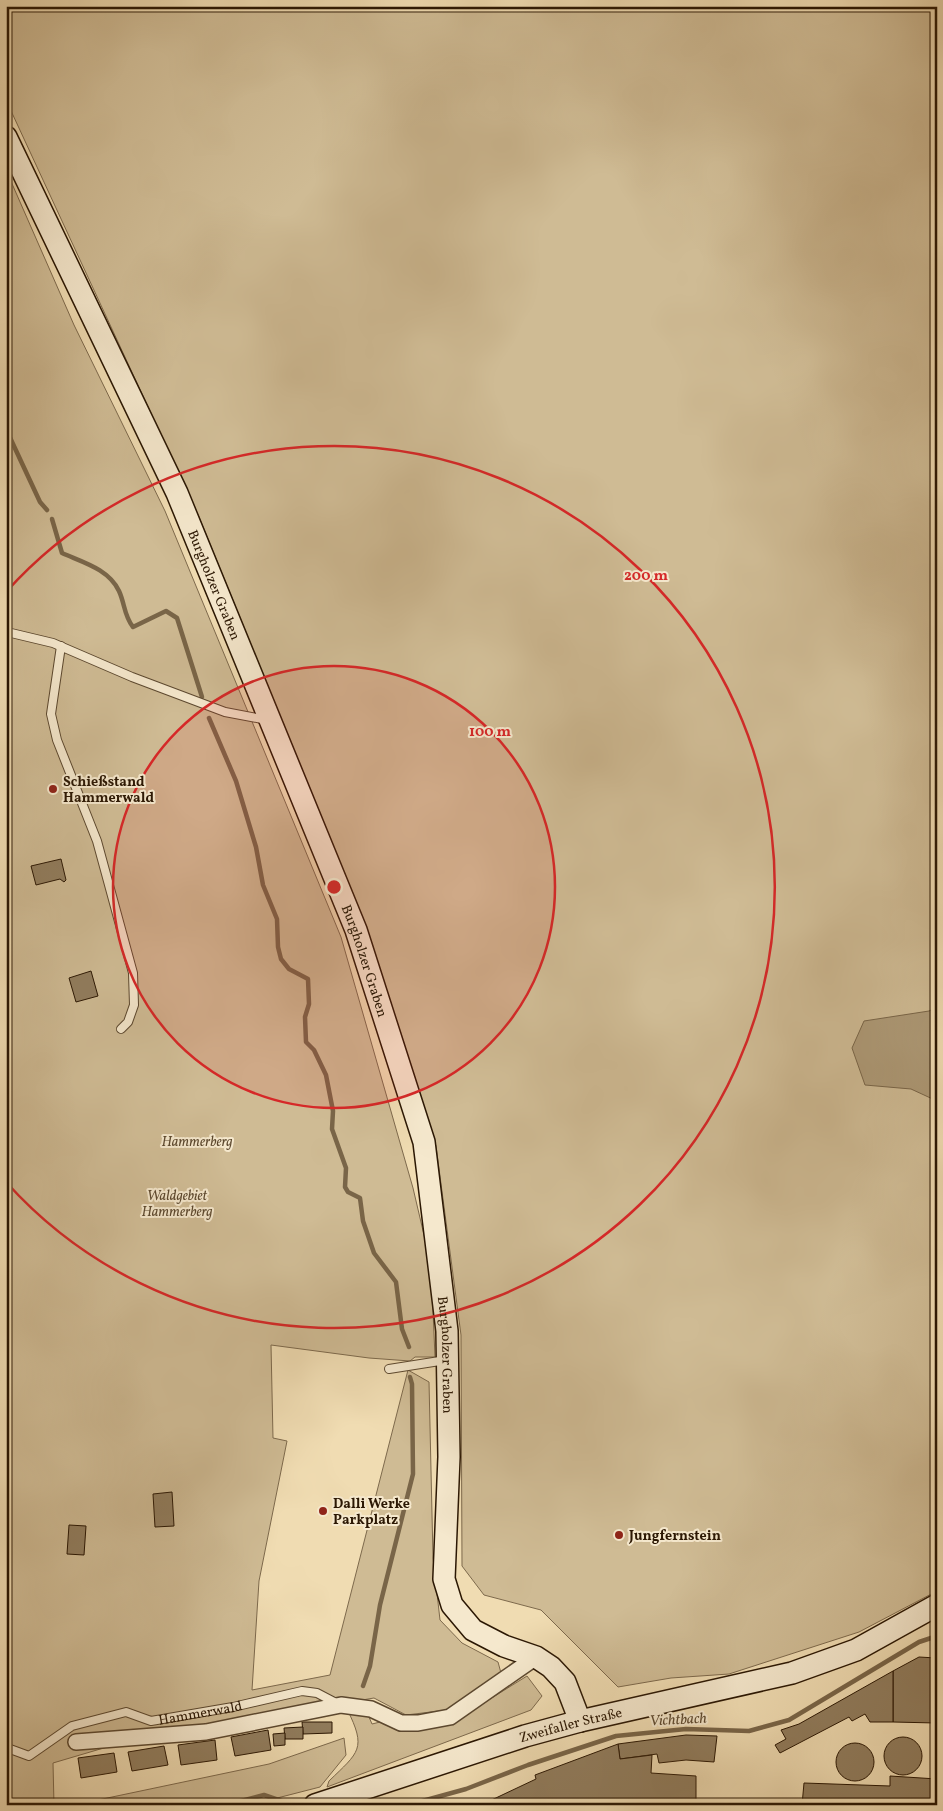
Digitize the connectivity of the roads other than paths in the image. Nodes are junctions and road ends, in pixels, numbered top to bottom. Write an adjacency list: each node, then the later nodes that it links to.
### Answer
1 (6, 137): 4 (main road, Burgholzer Graben)
2 (7, 632): 3 (lane)
3 (61, 646): 4 (lane); 5 (lane)
4 (270, 720): 6 (main road, Burgholzer Graben)
5 (121, 1029)
6 (448, 1360): 7 (lane); 9 (main road, Burgholzer Graben)
7 (388, 1369)
8 (937, 1605): 11 (main road, Zweifaller Straße)
9 (536, 1657): 10 (street, Hammerwald); 11 (main road, Burgholzer Graben)
10 (341, 1705): 12 (street, Hammerwald); 13 (lane, Hammerwald)
11 (580, 1721): 14 (main road, Zweifaller Straße)
12 (76, 1742)
13 (10, 1749)
14 (322, 1802)

